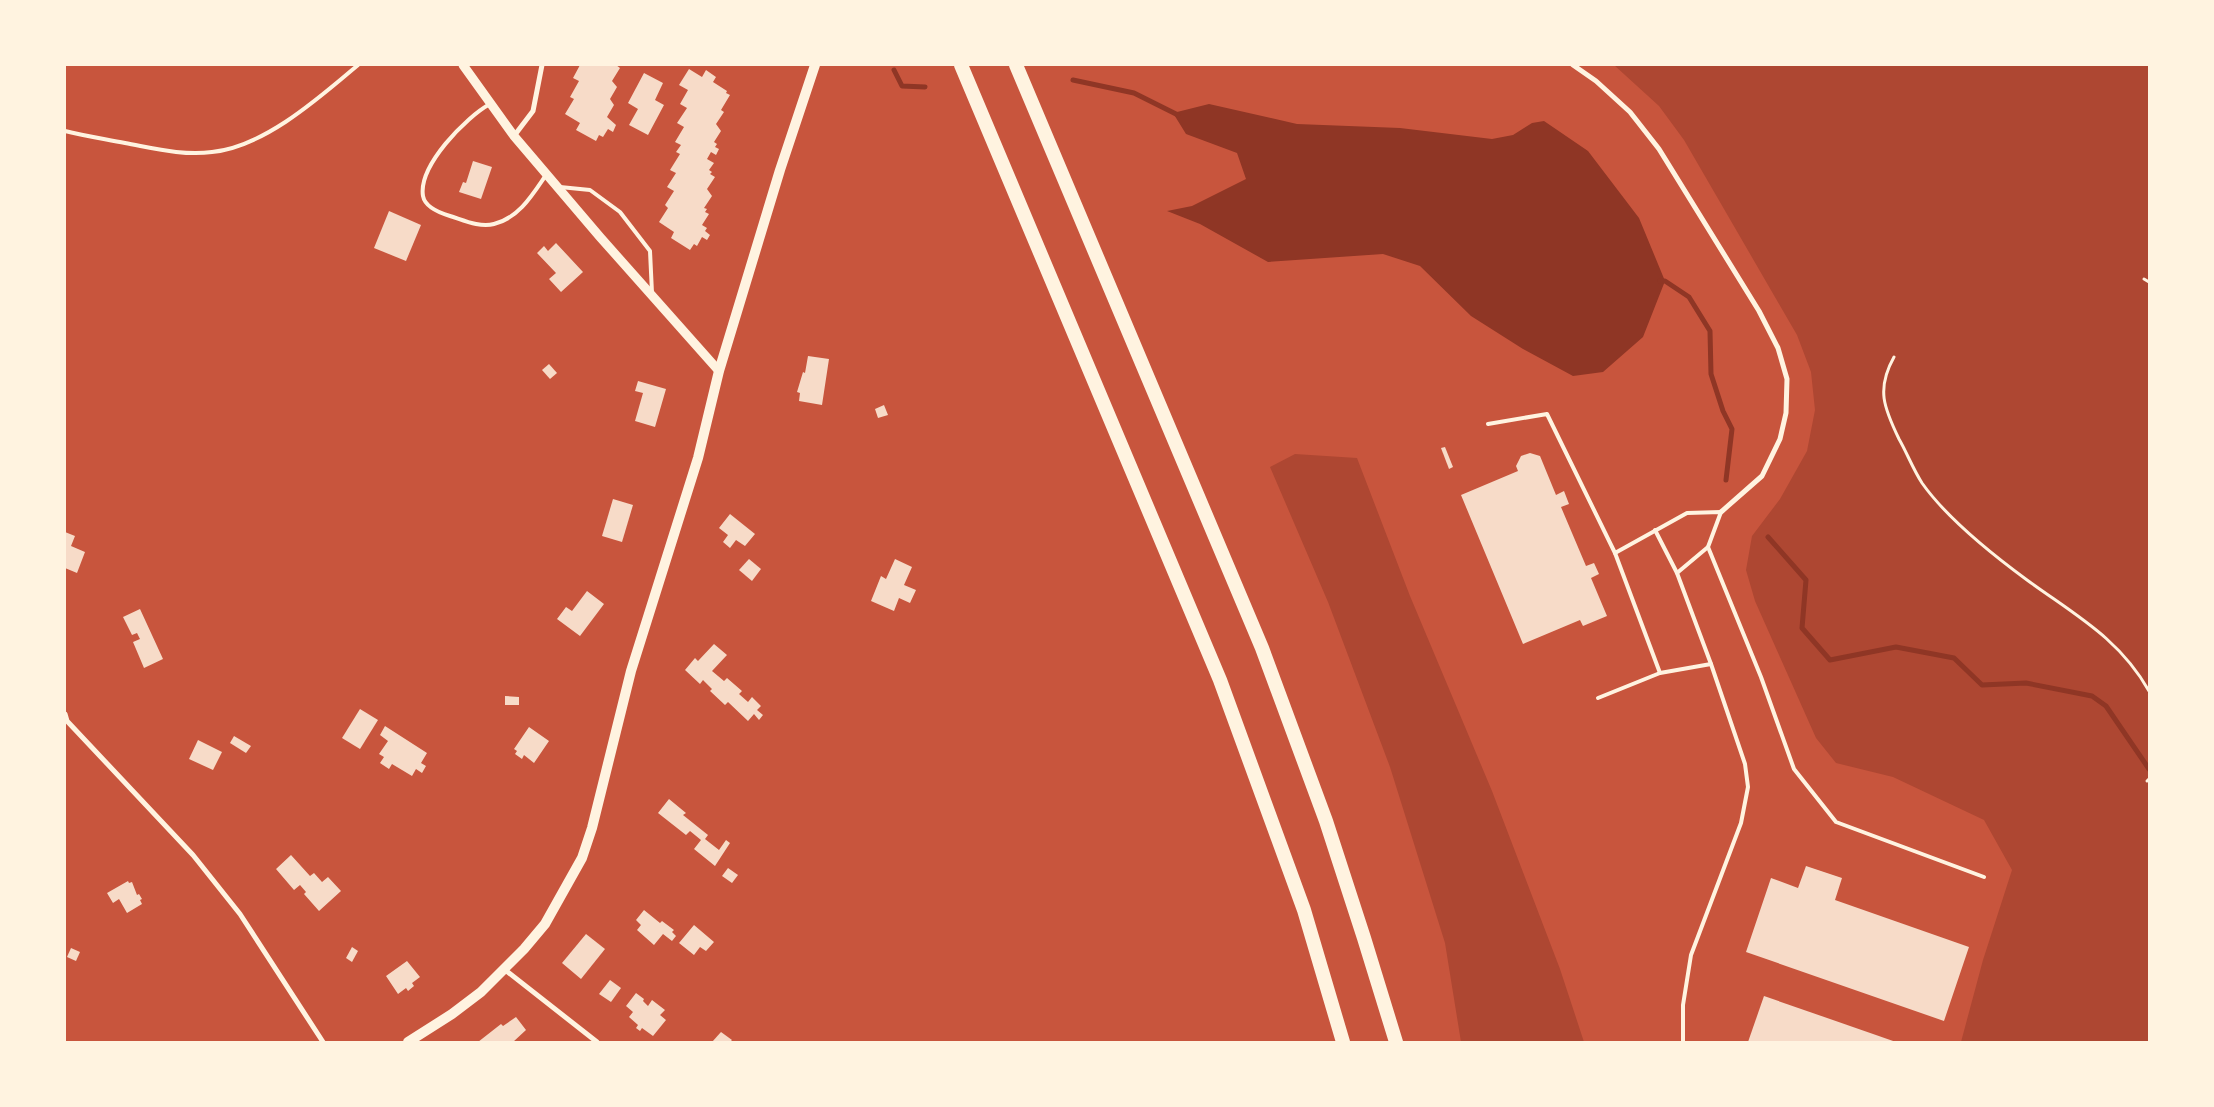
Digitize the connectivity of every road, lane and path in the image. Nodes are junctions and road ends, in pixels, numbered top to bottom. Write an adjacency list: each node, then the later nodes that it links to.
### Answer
1 (358, 65): 9 (lane)
2 (463, 65): 8 (street)
3 (542, 65): 10 (street)
4 (815, 65): 17 (main road)
5 (961, 65): 34 (highway)
6 (1016, 65): 35 (highway)
7 (1573, 65): 19 (street)
8 (490, 104): 10 (street); 11 (lane)
9 (65, 131)
10 (514, 136): 11 (street)
11 (546, 175): 12 (street)
12 (557, 187): 15 (street); 15 (lane)
13 (2144, 279): 14 (path)
14 (2149, 282)
15 (652, 295): 17 (street)
16 (1894, 357): 26 (path)
17 (719, 371): 30 (main road)
18 (1488, 424): 22 (lane)
19 (1721, 512): 20 (lane); 21 (lane)
20 (1655, 530): 22 (lane); 23 (lane)
21 (1708, 547): 23 (lane); 29 (lane)
22 (1614, 553): 25 (lane)
23 (1677, 573): 24 (lane)
24 (1710, 664): 25 (lane); 36 (lane)
25 (1660, 673): 27 (lane)
26 (2149, 691)
27 (1598, 698)
28 (65, 714): 31 (street)
29 (1984, 877)
30 (504, 969): 32 (main road); 33 (street)
31 (323, 1042)
32 (408, 1042)
33 (597, 1042)
34 (1343, 1042)
35 (1396, 1042)
36 (1683, 1042)

